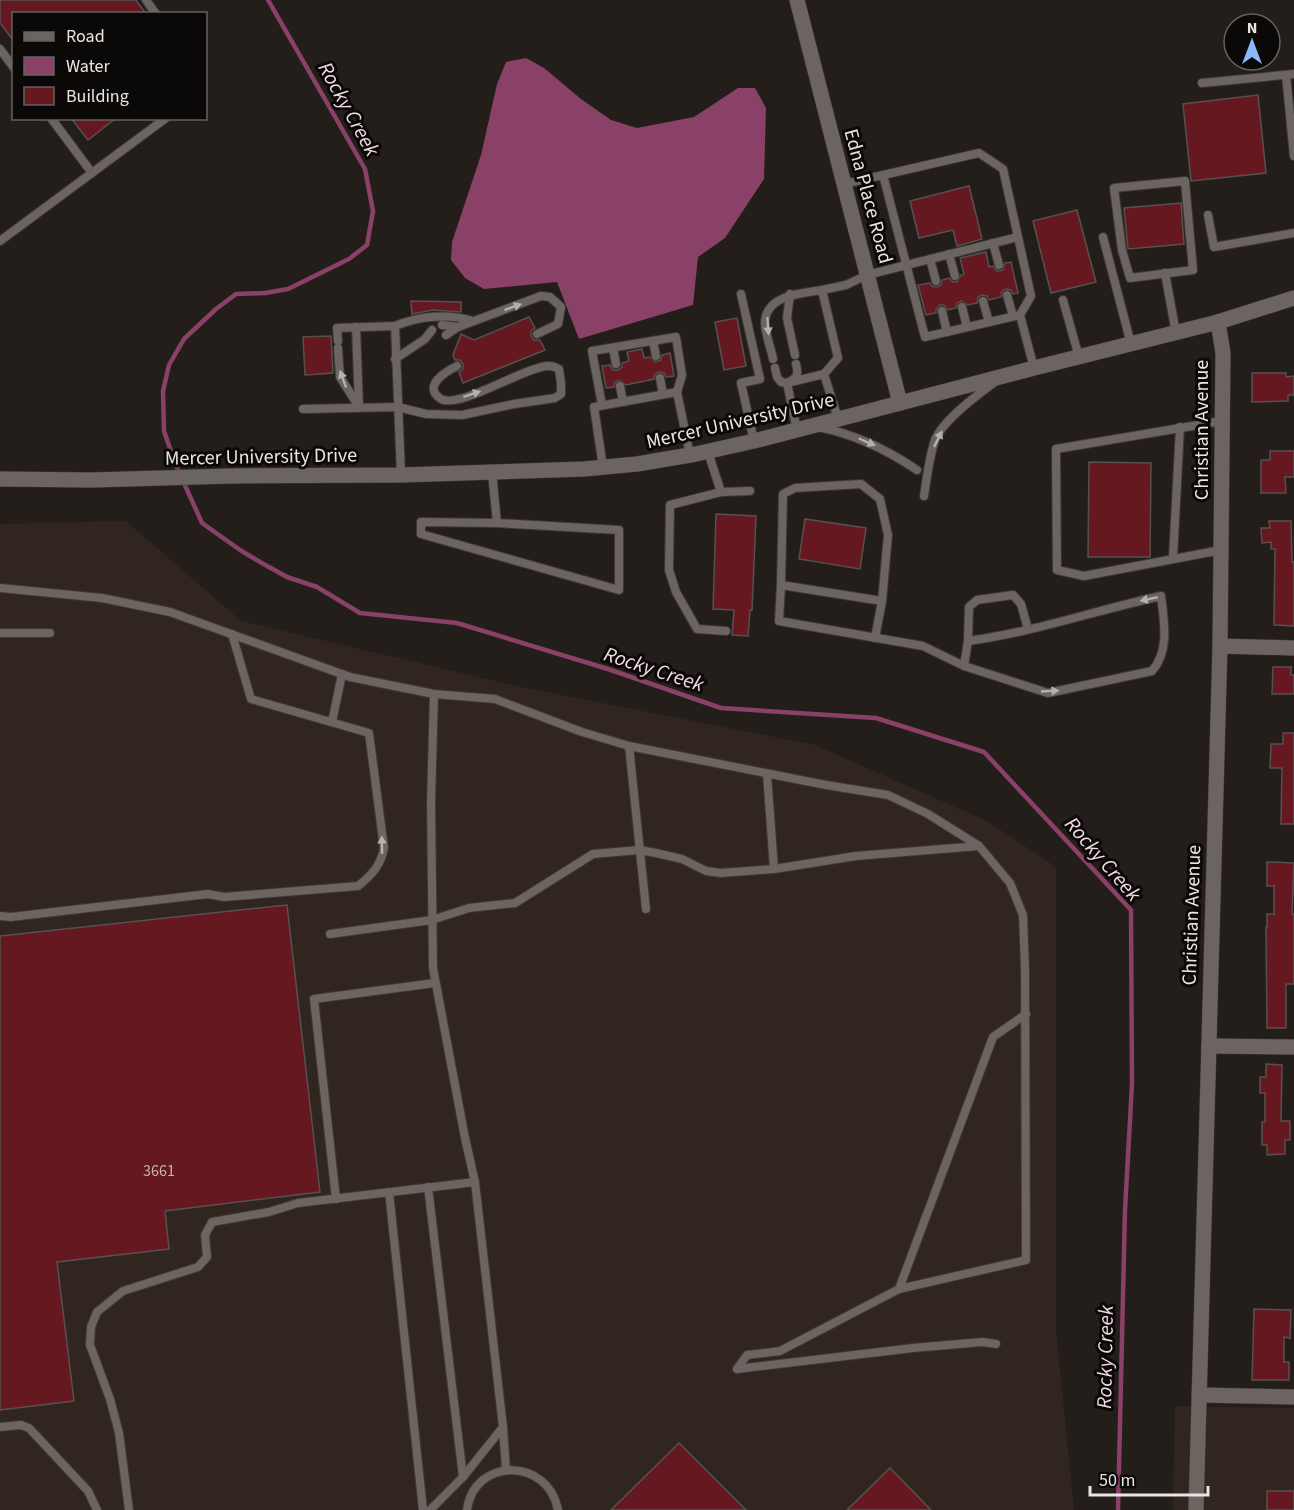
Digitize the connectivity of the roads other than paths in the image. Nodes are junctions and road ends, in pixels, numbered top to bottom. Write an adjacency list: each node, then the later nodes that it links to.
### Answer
1 (797, 0): 11 (street, Edna Place Road)
2 (0, 50): 3 (lane)
3 (12, 65)
4 (1290, 74): 5 (lane); 8 (lane)
5 (1202, 83)
6 (53, 120): 9 (lane)
7 (163, 120): 9 (lane)
8 (1294, 156)
9 (92, 172): 16 (lane)
10 (883, 175): 11 (lane); 14 (lane); 20 (lane)
11 (844, 184): 23 (street, Edna Place Road)
12 (1208, 215): 13 (lane)
13 (1294, 233)
14 (1018, 237): 17 (lane); 35 (lane)
15 (1103, 237): 52 (lane)
16 (0, 241)
17 (993, 243): 18 (lane); 21 (lane)
18 (949, 254): 19 (lane); 24 (lane)
19 (930, 259): 20 (lane); 25 (lane)
20 (907, 265): 23 (lane); 45 (lane)
21 (999, 265)
22 (1165, 273): 22 (lane); 46 (lane)
23 (867, 274): 26 (lane); 68 (street, Edna Place Road)
24 (955, 276)
25 (936, 281)
26 (822, 290): 28 (lane); 60 (lane)
27 (741, 294): 77 (lane)
28 (790, 294): 63 (lane); 63 (lane, one-way to 63)
29 (1007, 295): 35 (lane)
30 (1294, 298): 38 (street, Mercer University Drive)
31 (1063, 300): 55 (lane)
32 (983, 301): 37 (lane)
33 (962, 307): 43 (lane)
34 (942, 311): 45 (lane)
35 (1016, 315): 37 (lane); 59 (lane)
36 (474, 321): 40 (lane); 42 (lane); 47 (lane, one-way to 47)
37 (989, 322): 43 (lane)
38 (1218, 322): 46 (street, Mercer University Drive); 74 (street, Christian Avenue)
39 (442, 325): 42 (lane)
40 (395, 326): 41 (lane); 56 (lane)
41 (356, 327): 71 (lane); 71 (lane, one-way to 41)
42 (458, 327): 48 (lane)
43 (968, 327): 45 (lane)
44 (432, 330): 49 (lane)
45 (947, 332)
46 (1176, 333): 52 (street, Mercer University Drive)
47 (537, 334)
48 (446, 335)
49 (425, 339): 50 (lane); 56 (lane)
50 (436, 339)
51 (653, 341): 53 (lane); 54 (lane); 65 (lane)
52 (1131, 344): 55 (street, Mercer University Drive)
53 (613, 348): 57 (lane); 69 (lane)
54 (656, 356)
55 (1079, 357): 59 (street, Mercer University Drive)
56 (395, 359): 70 (lane)
57 (616, 364)
58 (457, 366): 70 (lane, one-way to 70)
59 (1034, 368): 61 (street, Mercer University Drive)
60 (824, 374): 63 (lane); 73 (lane)
61 (1004, 376): 68 (street, Mercer University Drive); 87 (lane, one-way to 61)
62 (660, 378): 66 (lane)
63 (787, 383): 76 (lane)
64 (620, 386): 67 (lane)
65 (677, 392): 66 (lane); 79 (lane)
66 (663, 394): 67 (lane)
67 (622, 402): 69 (lane)
68 (900, 403): 73 (street, Mercer University Drive)
69 (602, 405): 80 (lane)
70 (398, 407): 71 (lane); 83 (lane)
71 (359, 408): 72 (lane)
72 (303, 409)
73 (838, 419): 76 (street, Mercer University Drive)
74 (1222, 421): 75 (lane); 89 (street, Christian Avenue)
75 (1180, 427): 90 (lane); 90 (lane)
76 (804, 428): 77 (street, Mercer University Drive); 81 (lane, one-way to 81)
77 (754, 441): 78 (street, Mercer University Drive)
78 (708, 452): 79 (street, Mercer University Drive); 86 (lane)
79 (690, 456): 80 (street, Mercer University Drive)
80 (603, 467): 82 (street, Mercer University Drive)
81 (917, 470)
82 (492, 472): 83 (street, Mercer University Drive); 88 (lane)
83 (401, 475): 84 (street, Mercer University Drive)
84 (0, 479)
85 (750, 491): 86 (lane)
86 (721, 492): 95 (lane)
87 (924, 496)
88 (497, 523): 88 (lane)
89 (1221, 550): 90 (lane); 101 (street, Christian Avenue)
90 (1173, 558)
91 (781, 585): 93 (lane); 93 (lane); 99 (lane)
92 (0, 588): 98 (lane)
93 (882, 601): 99 (lane)
94 (1028, 629): 100 (lane); 100 (lane); 103 (lane, one-way to 94)
95 (726, 632)
96 (0, 633): 97 (lane)
97 (50, 633)
98 (232, 634): 104 (lane); 106 (lane)
99 (875, 638): 103 (lane)
100 (968, 641): 103 (lane)
101 (1220, 646): 102 (street); 118 (street, Christian Avenue)
102 (1294, 648)
103 (964, 666)
104 (342, 674): 105 (lane); 106 (lane)
105 (434, 694): 107 (lane); 114 (lane)
106 (332, 722): 113 (lane, one-way to 106)
107 (629, 746): 108 (lane); 110 (lane)
108 (767, 774): 109 (lane); 111 (lane)
109 (979, 846): 111 (lane); 117 (lane)
110 (639, 850): 111 (lane); 112 (lane); 114 (lane)
111 (774, 869)
112 (646, 909)
113 (0, 916)
114 (432, 920): 115 (lane); 116 (lane)
115 (330, 934)
116 (435, 983): 120 (lane); 123 (lane)
117 (1026, 1014): 124 (lane); 124 (lane)
118 (1209, 1046): 119 (street); 126 (street, Christian Avenue)
119 (1294, 1047)
120 (475, 1182): 121 (lane); 129 (lane)
121 (428, 1187): 122 (lane); 131 (lane)
122 (389, 1192): 123 (lane); 135 (lane)
123 (336, 1199): 134 (lane)
124 (899, 1289): 125 (lane)
125 (996, 1344)
126 (1199, 1395): 127 (street); 138 (street, Christian Avenue)
127 (1294, 1397)
128 (0, 1427): 133 (lane)
129 (503, 1427): 130 (lane); 131 (lane)
130 (507, 1470): 132 (lane); 137 (lane)
131 (463, 1477): 136 (lane)
132 (466, 1509)
133 (97, 1510)
134 (129, 1510)
135 (423, 1510)
136 (430, 1510)
137 (558, 1510)
138 (1196, 1510)

